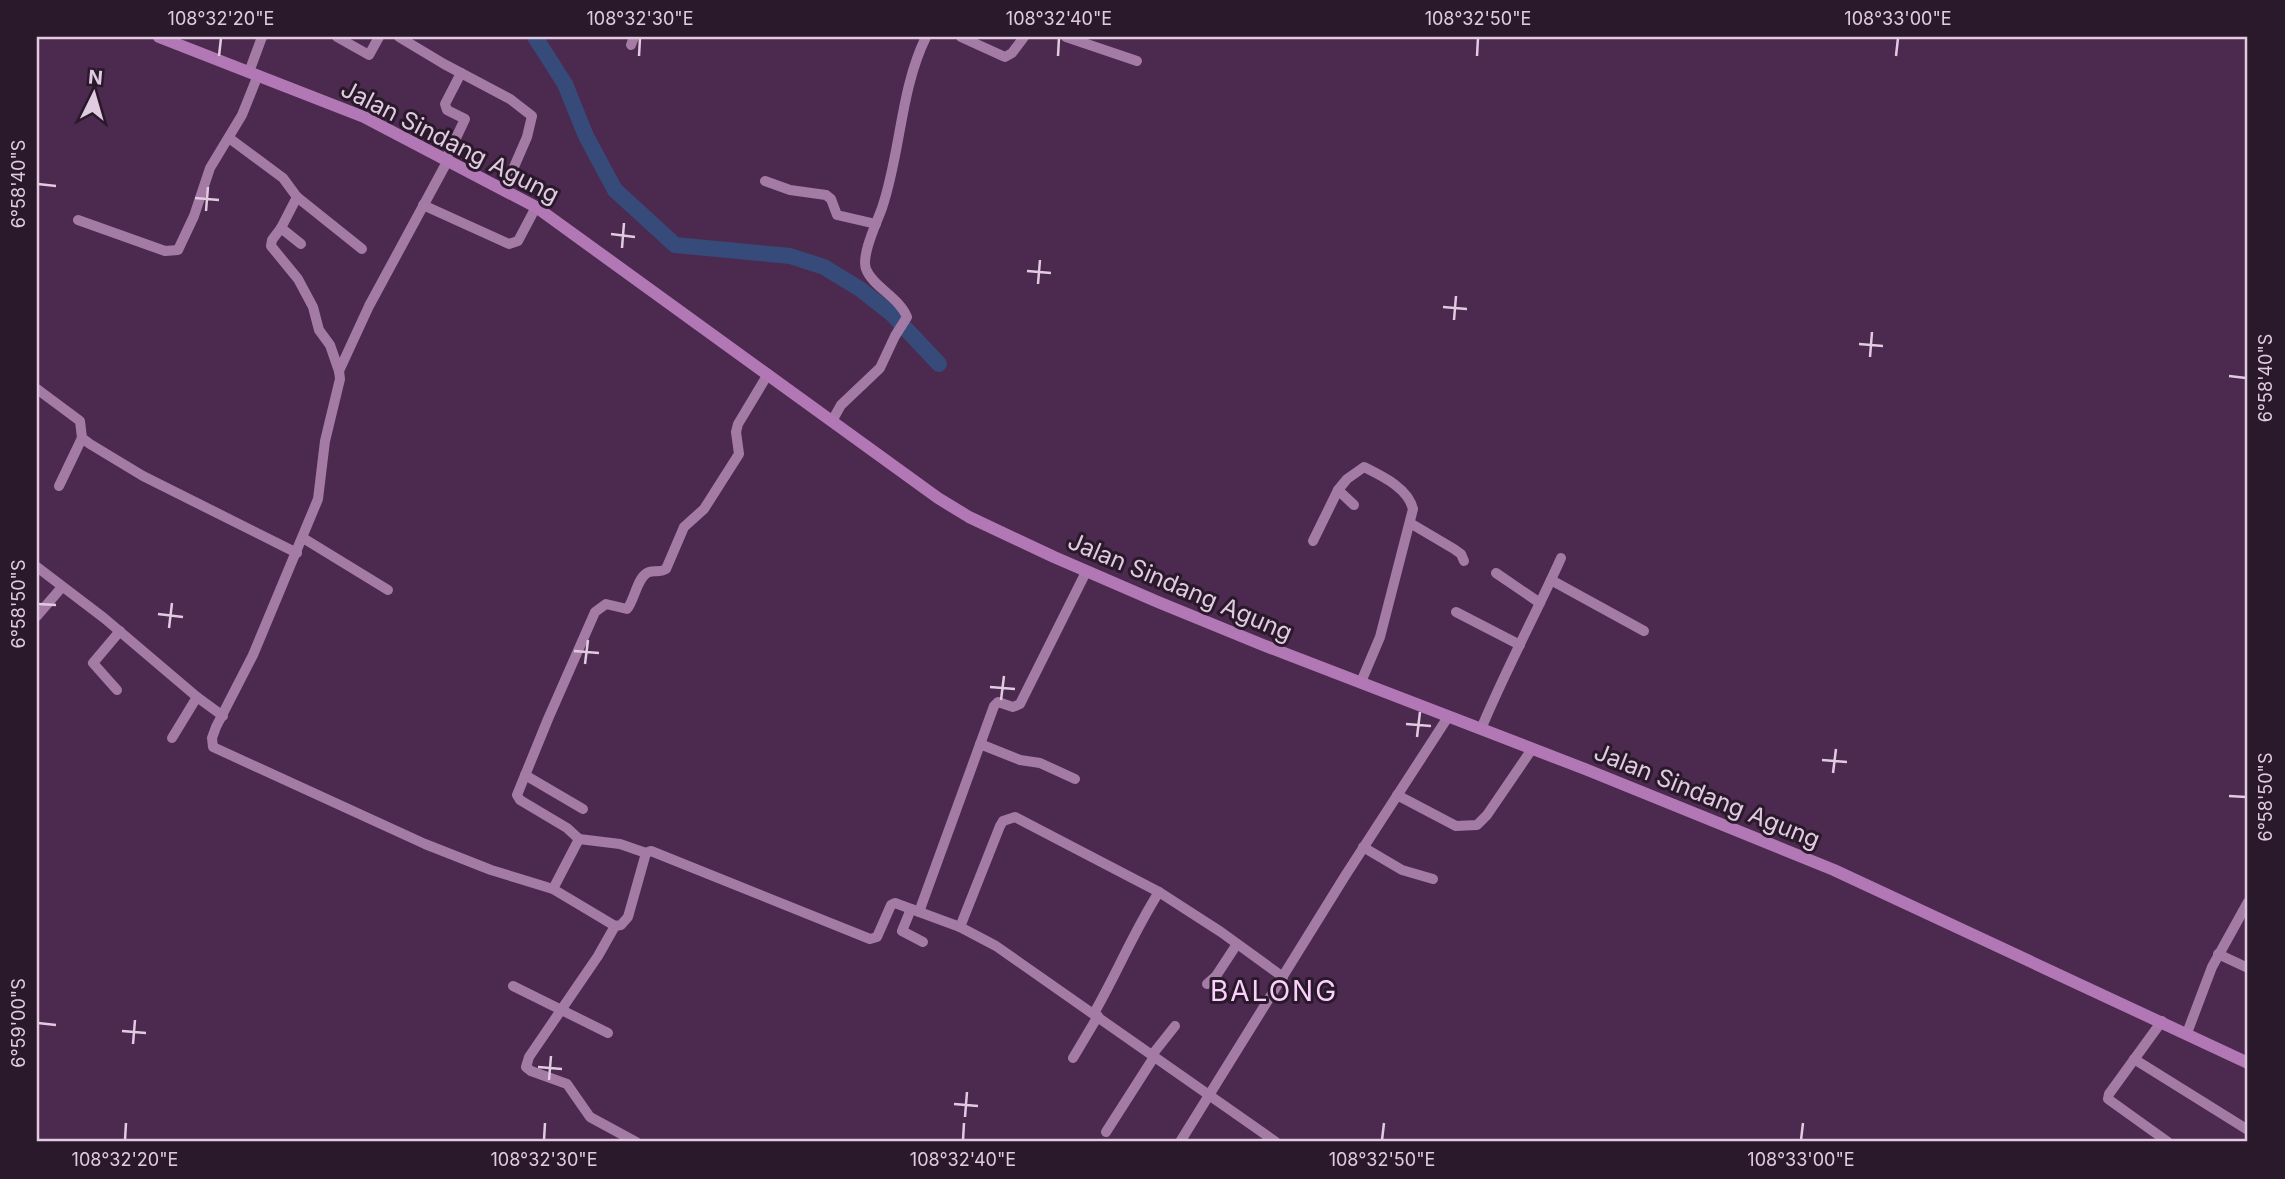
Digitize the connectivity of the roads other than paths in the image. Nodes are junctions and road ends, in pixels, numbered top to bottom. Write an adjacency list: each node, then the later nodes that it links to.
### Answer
1 (159, 37): 12 (main road, Jalan Sindang Agung)
2 (262, 37): 12 (street)
3 (337, 37): 4 (street)
4 (379, 37)
5 (399, 37): 11 (street)
6 (926, 37): 21 (street)
7 (961, 37): 8 (street)
8 (1024, 37)
9 (1066, 37): 10 (street)
10 (1136, 61)
11 (461, 73): 14 (street); 16 (street)
12 (253, 74): 13 (street); 14 (main road, Jalan Sindang Agung)
13 (229, 138): 17 (street); 20 (street)
14 (447, 160): 16 (main road, Jalan Sindang Agung); 18 (street)
15 (765, 181): 21 (street)
16 (504, 190): 19 (main road, Jalan Sindang Agung)
17 (298, 197): 22 (street); 24 (street)
18 (423, 205): 19 (street); 25 (street)
19 (536, 206): 26 (main road, Jalan Sindang Agung)
20 (78, 220)
21 (876, 224): 28 (street)
22 (281, 228): 23 (street); 25 (street)
23 (301, 244)
24 (362, 249)
25 (339, 370): 34 (street)
26 (768, 374): 28 (main road, Jalan Sindang Agung); 60 (street)
27 (37, 389): 29 (street)
28 (832, 421): 40 (main road, Jalan Sindang Agung)
29 (82, 438): 30 (street); 36 (street)
30 (59, 486)
31 (1338, 490): 32 (street); 33 (street); 35 (street)
32 (1354, 505)
33 (1410, 523): 38 (street); 51 (street)
34 (303, 538): 36 (street); 44 (street)
35 (1313, 541)
36 (296, 553): 54 (street)
37 (1561, 558): 42 (street)
38 (1464, 561)
39 (37, 567): 43 (street)
40 (1086, 572): 51 (main road, Jalan Sindang Agung); 58 (street)
41 (1496, 573): 45 (street)
42 (1551, 580): 45 (street); 49 (street)
43 (62, 587): 47 (street); 48 (street)
44 (388, 590)
45 (1540, 603): 50 (street)
46 (1456, 612): 50 (street)
47 (37, 616)
48 (120, 631): 52 (street); 53 (street)
49 (1644, 631)
50 (1520, 645): 56 (street)
51 (1361, 682): 55 (main road, Jalan Sindang Agung)
52 (117, 690)
53 (197, 697): 54 (street); 57 (street)
54 (223, 716): 68 (street)
55 (1448, 717): 56 (main road, Jalan Sindang Agung); 62 (street)
56 (1481, 729): 59 (main road, Jalan Sindang Agung)
57 (172, 738)
58 (980, 744): 61 (street); 71 (street)
59 (1532, 749): 62 (street); 83 (main road, Jalan Sindang Agung)
60 (524, 775): 63 (street); 64 (street)
61 (1075, 779)
62 (1397, 795): 65 (street)
63 (583, 809)
64 (579, 839): 66 (street); 68 (street)
65 (1363, 847): 67 (street); 78 (street)
66 (646, 853): 71 (street); 72 (street)
67 (1433, 879)
68 (553, 888): 72 (street)
69 (1159, 892): 73 (street); 75 (street); 82 (street)
70 (2248, 902): 76 (street)
71 (915, 911): 73 (street); 74 (street)
72 (615, 926): 81 (street)
73 (960, 927): 82 (street)
74 (923, 942)
75 (1237, 944): 78 (street); 79 (street)
76 (2218, 954): 77 (street); 86 (street)
77 (2248, 968)
78 (1283, 977): 91 (street)
79 (1207, 984)
80 (513, 986): 81 (street)
81 (560, 1008): 85 (street); 94 (street)
82 (1096, 1015): 87 (street); 88 (street)
83 (2162, 1021): 86 (main road, Jalan Sindang Agung); 89 (street)
84 (1175, 1026): 87 (street)
85 (608, 1033)
86 (2187, 1033): 90 (main road, Jalan Sindang Agung)
87 (1153, 1056): 91 (street); 93 (street)
88 (1073, 1058)
89 (2134, 1059): 92 (street); 97 (street)
90 (2248, 1063)
91 (1209, 1097): 95 (street); 96 (street)
92 (2248, 1130)
93 (1106, 1132)
94 (636, 1142)
95 (1180, 1142)
96 (1276, 1142)
97 (2168, 1142)

